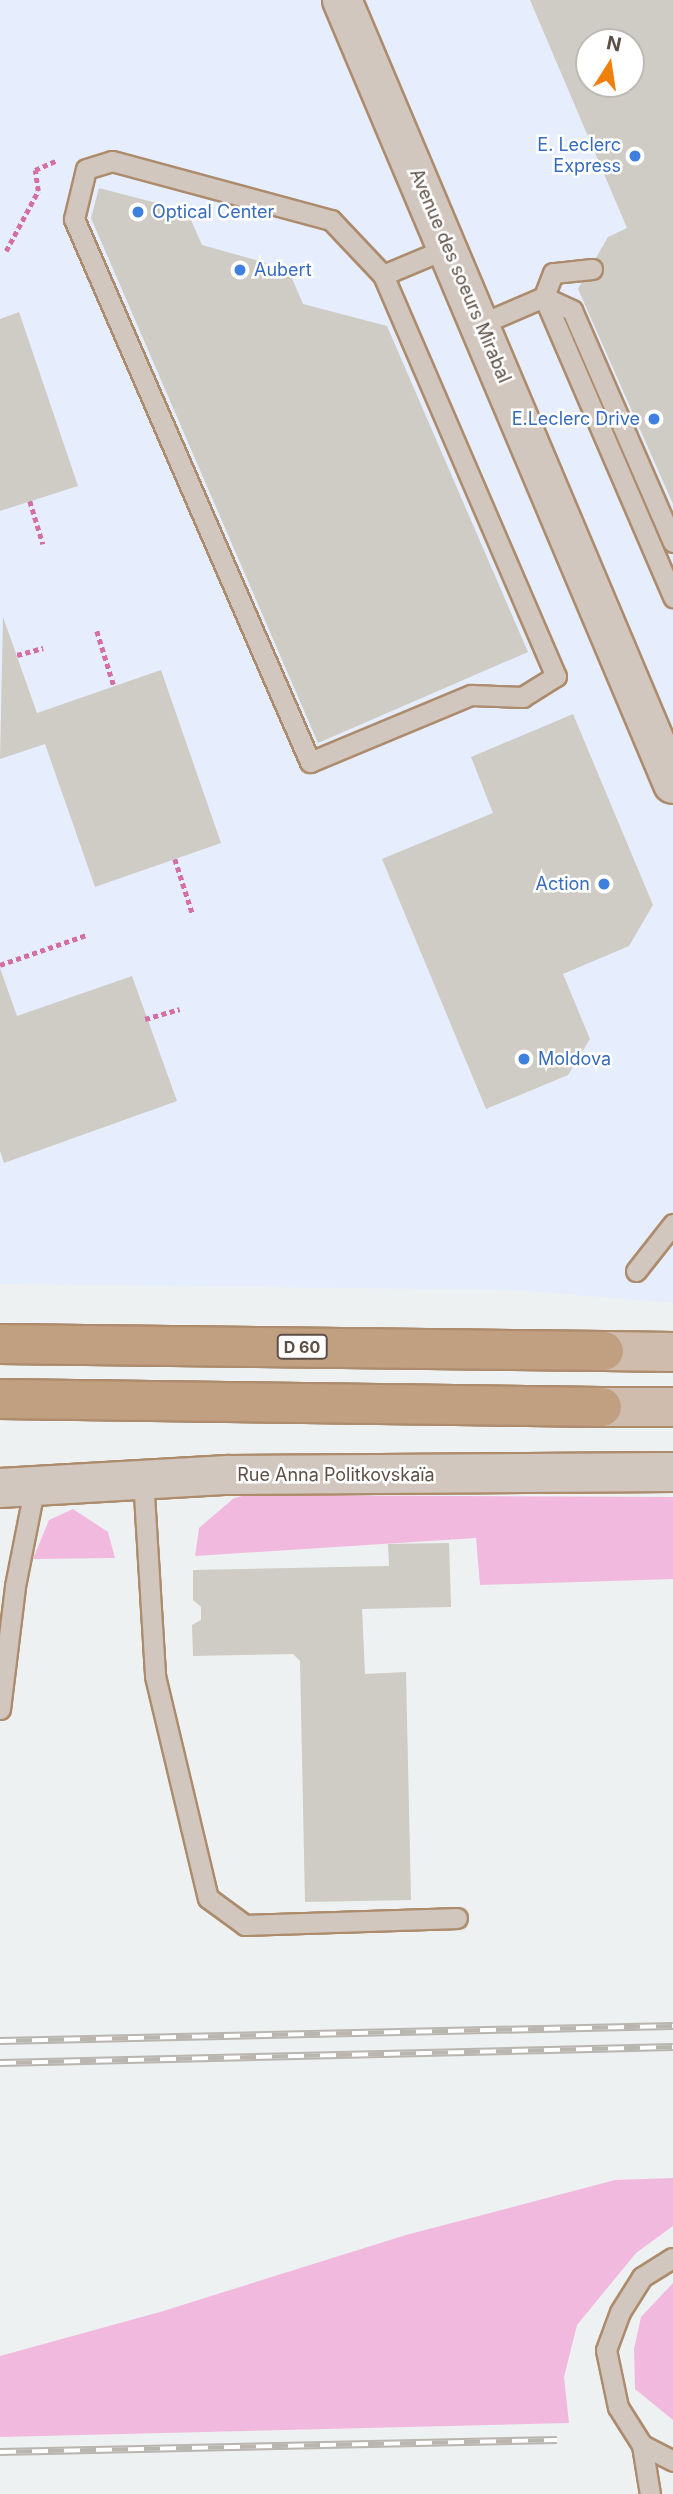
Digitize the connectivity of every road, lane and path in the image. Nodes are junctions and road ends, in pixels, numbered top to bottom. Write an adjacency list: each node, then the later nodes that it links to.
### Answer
1 (342, 0): 3 (street, Avenue des soeurs Mirabal)
2 (86, 169): 4 (path); 6 (lane); 6 (lane)
3 (448, 248): 6 (lane); 8 (street, Avenue des soeurs Mirabal)
4 (5, 251)
5 (592, 269): 7 (lane)
6 (383, 275)
7 (544, 297): 8 (lane); 10 (lane); 12 (lane)
8 (481, 324): 17 (street, Avenue des soeurs Mirabal)
9 (30, 501): 11 (path)
10 (673, 542)
11 (43, 544)
12 (673, 597)
13 (97, 631): 16 (path)
14 (43, 648): 15 (path)
15 (17, 655)
16 (114, 686)
17 (673, 784)
18 (175, 859): 19 (path)
19 (192, 912)
20 (86, 935): 21 (path)
21 (0, 965)
22 (180, 1009): 23 (path)
23 (145, 1019)
24 (673, 1224): 25 (lane)
25 (636, 1271)
26 (0, 1344): 27 (highway, D 60)
27 (604, 1351): 28 (main road, D 60)
28 (673, 1352)
29 (0, 1399): 31 (highway)
30 (673, 1407): 31 (main road)
31 (601, 1408)
32 (673, 1472): 33 (street, Rue Anna Politkovskaïa)
33 (143, 1478): 34 (street, Rue Anna Politkovskaïa); 36 (lane)
34 (17, 1486): 35 (lane)
35 (0, 1709)
36 (457, 1918)
37 (673, 2258): 38 (lane)
38 (642, 2445): 39 (lane); 40 (lane)
39 (673, 2461)
40 (650, 2494)

